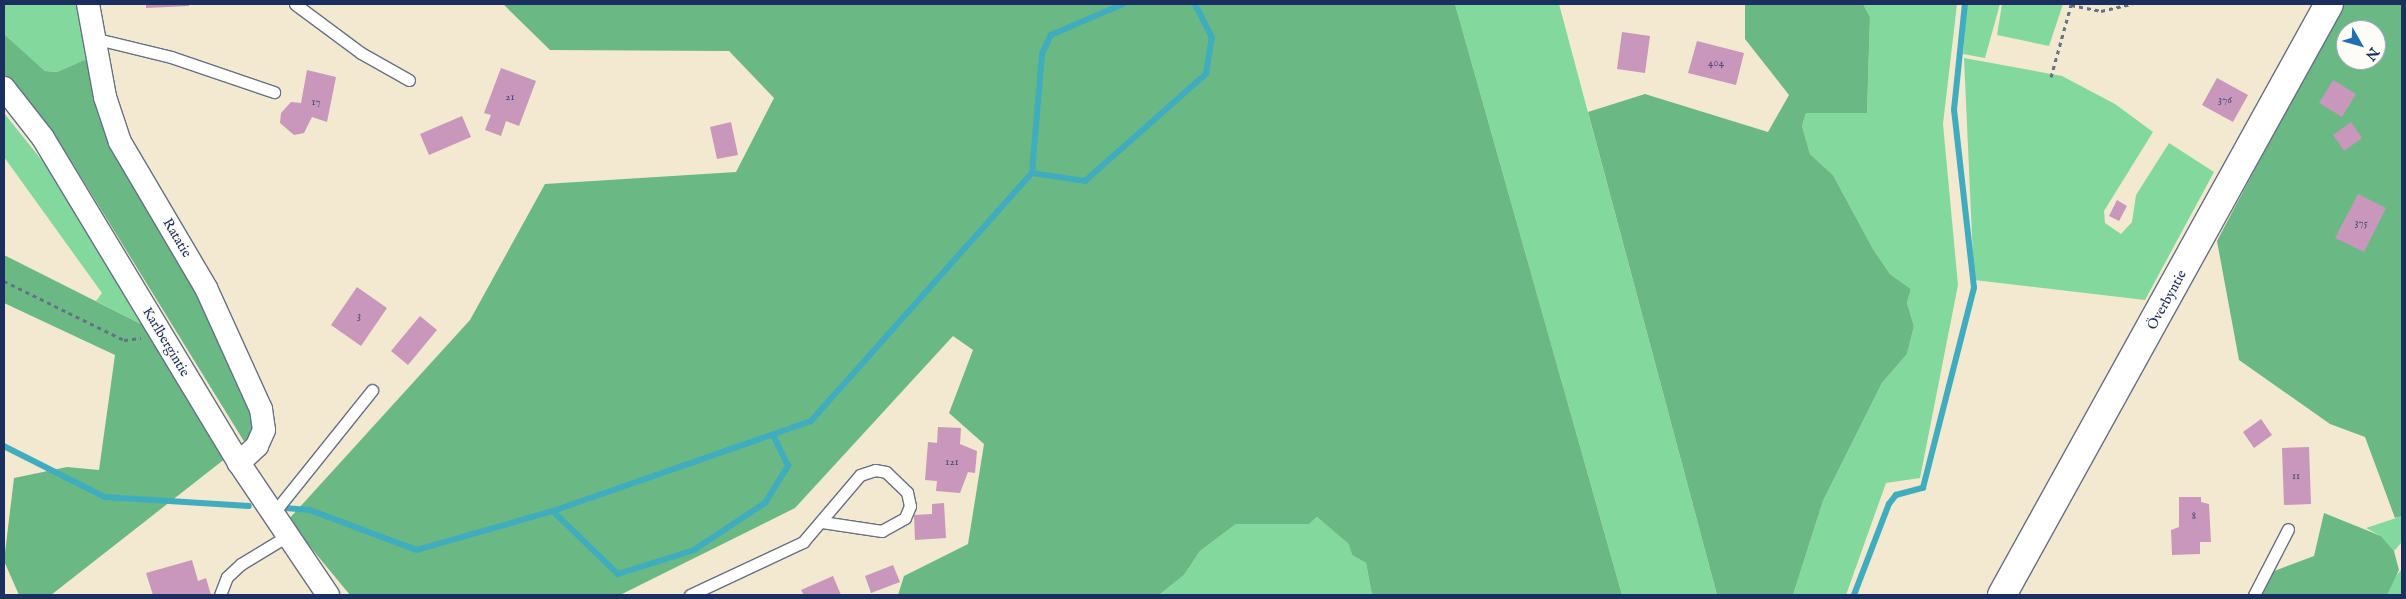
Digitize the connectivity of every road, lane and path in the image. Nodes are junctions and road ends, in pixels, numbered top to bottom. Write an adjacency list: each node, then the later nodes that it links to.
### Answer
1 (88, 4): 5 (street, Ratatie)
2 (295, 4): 7 (lane)
3 (2132, 4): 6 (path)
4 (2329, 4): 21 (street, Överbyntie)
5 (93, 38): 9 (lane); 13 (street, Ratatie)
6 (2051, 77)
7 (409, 80)
8 (4, 88): 11 (street, Karlbergintie)
9 (274, 92)
10 (4, 281): 11 (path)
11 (162, 334): 13 (street, Karlbergintie)
12 (372, 390): 14 (lane)
13 (239, 463): 14 (street, Karlbergintie)
14 (272, 515): 17 (street, Karlbergintie)
15 (822, 522): 15 (lane); 20 (lane)
16 (2288, 528): 22 (lane)
17 (287, 536): 18 (lane); 19 (street, Karlbergintie)
18 (220, 595)
19 (328, 595)
20 (690, 595)
21 (2002, 595)
22 (2254, 595)

